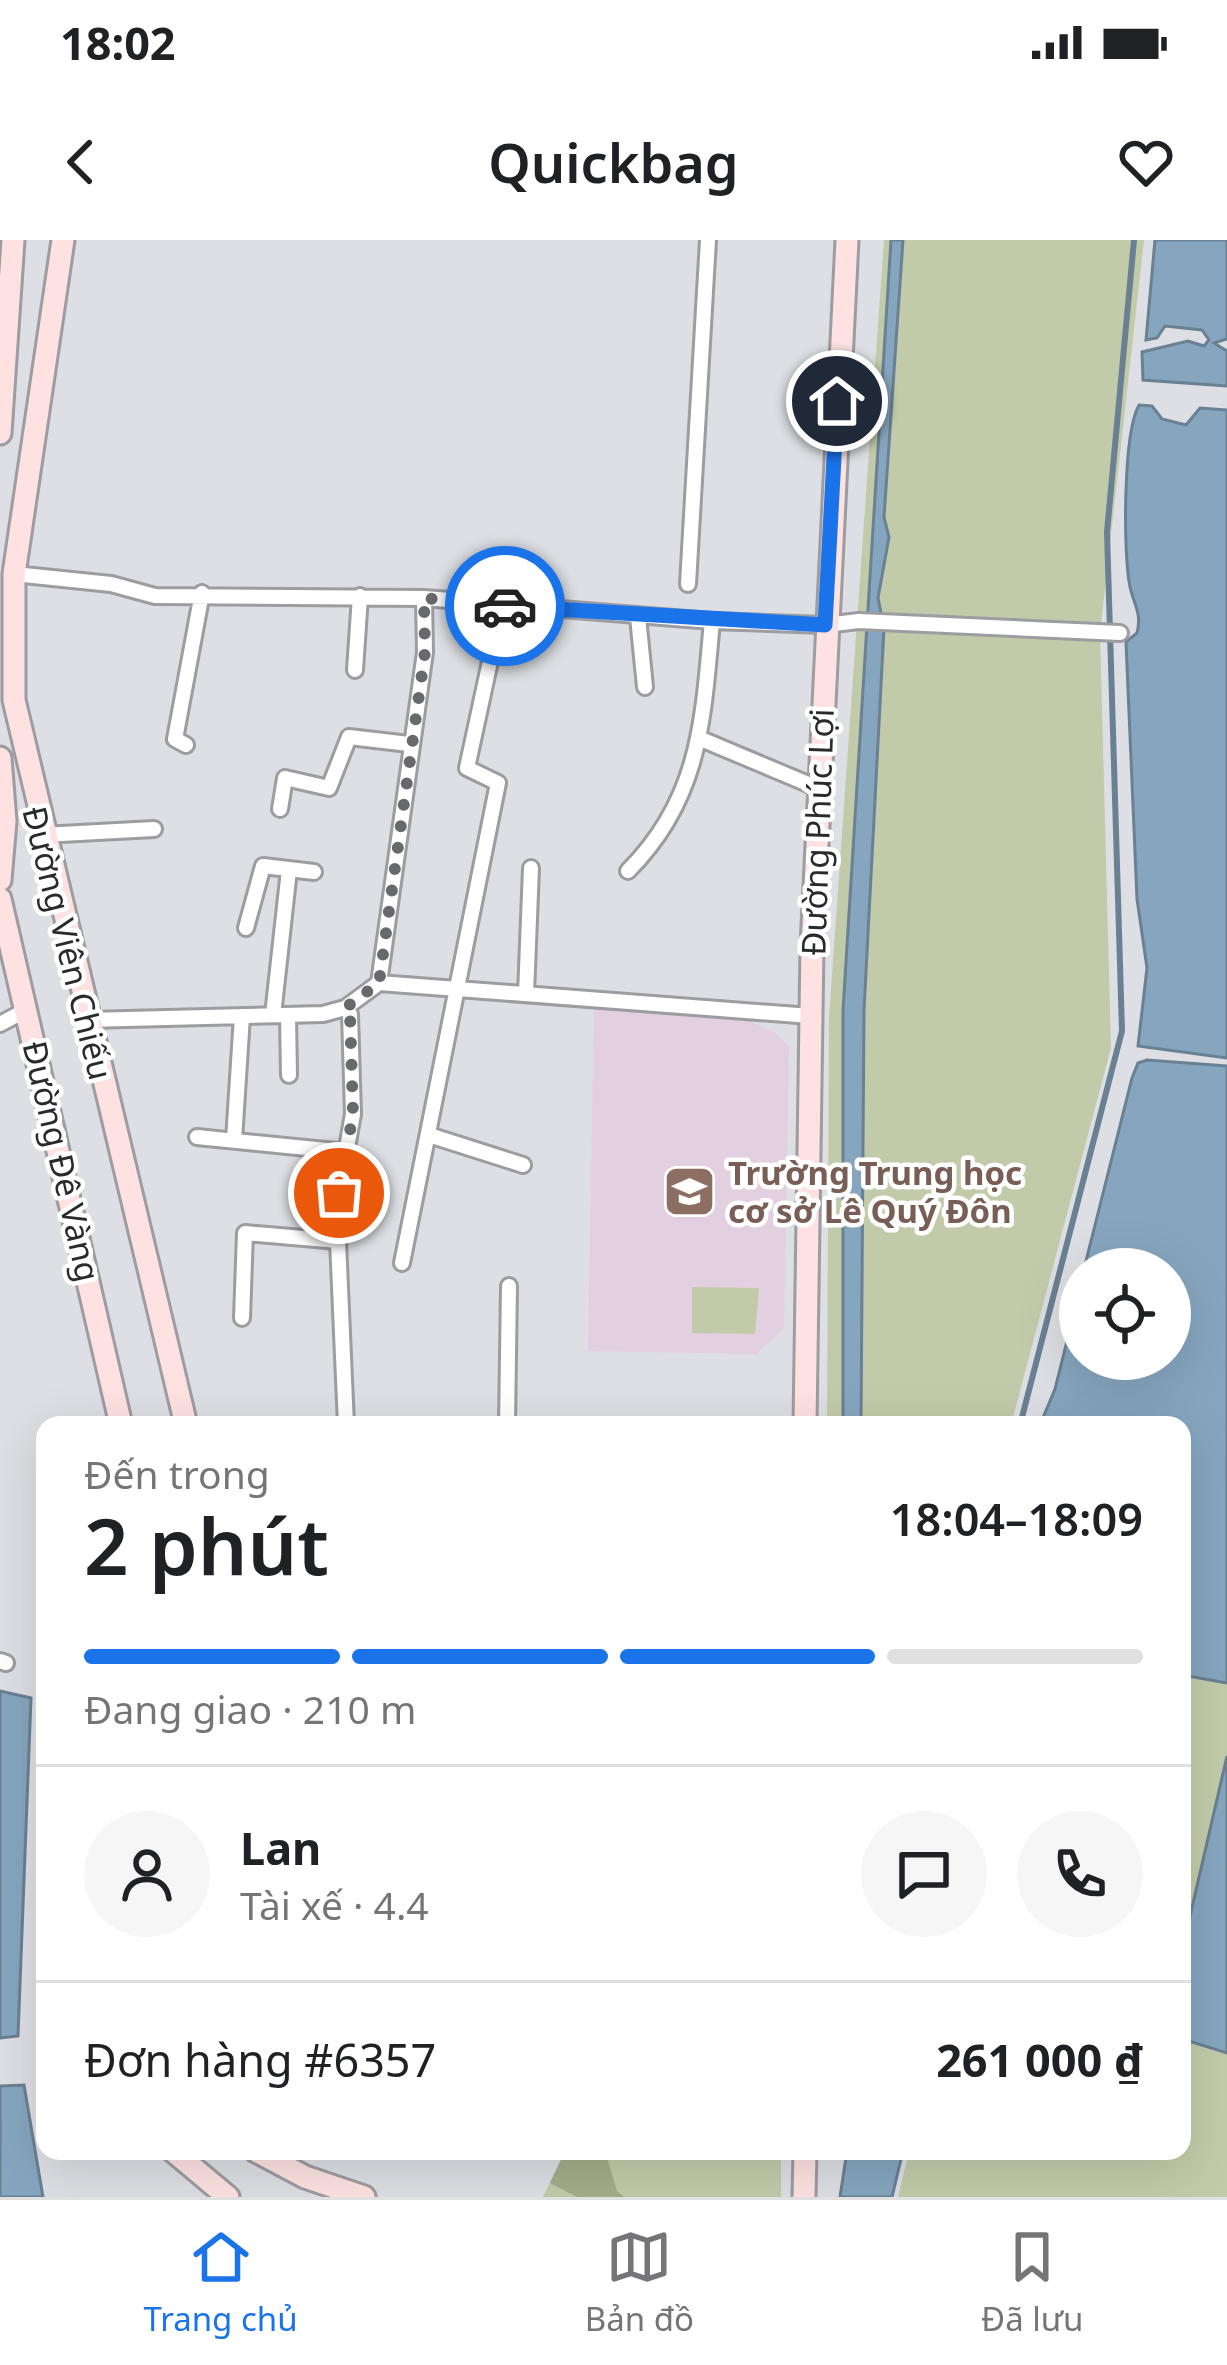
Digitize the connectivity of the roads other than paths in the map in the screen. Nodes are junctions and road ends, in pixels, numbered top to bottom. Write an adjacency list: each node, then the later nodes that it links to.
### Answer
1 (13, 240): 5 (street)
2 (63, 240): 7 (street, Đường Viên Chiếu)
3 (708, 240): 8 (street)
4 (847, 240): 15 (street, Đường Phúc Lợi)
5 (0, 433)
6 (0, 544): 7 (street)
7 (7, 583): 9 (street); 26 (street, Đường Viên Chiếu)
8 (688, 584)
9 (202, 593): 10 (street); 21 (street)
10 (360, 596): 11 (street); 17 (street)
11 (424, 598): 12 (street); 20 (street)
12 (502, 606): 13 (street); 35 (street)
13 (638, 617): 14 (street); 18 (street)
14 (712, 621): 15 (street); 19 (street)
15 (825, 625): 16 (street); 23 (street, Đường Phúc Lợi)
16 (1112, 633)
17 (355, 670)
18 (645, 687)
19 (701, 739): 23 (street); 29 (street)
20 (410, 744): 24 (street); 34 (street)
21 (186, 745)
22 (0, 758): 31 (street)
23 (820, 789): 41 (street, Đường Phúc Lợi)
24 (280, 809)
25 (154, 829): 26 (street)
26 (42, 835): 42 (street, Đường Viên Chiếu)
27 (531, 868): 36 (street)
28 (289, 870): 30 (street); 33 (street); 39 (street)
29 (628, 871)
30 (314, 872)
31 (0, 880)
32 (0, 899): 38 (street, Đường Đê Vàng)
33 (246, 928)
34 (379, 983): 35 (street); 37 (street)
35 (459, 989): 36 (street); 45 (street)
36 (526, 994): 41 (street)
37 (345, 1008): 39 (street); 48 (street)
38 (28, 1009): 43 (street); 54 (street, Đường Đê Vàng)
39 (280, 1015): 40 (street); 44 (street)
40 (242, 1016): 42 (street); 47 (street)
41 (811, 1016): 58 (street, Đường Phúc Lợi)
42 (87, 1020): 55 (street, Đường Viên Chiếu)
43 (0, 1024)
44 (289, 1075)
45 (429, 1135): 49 (street); 51 (street)
46 (197, 1136): 47 (street)
47 (235, 1140): 48 (street)
48 (346, 1152): 50 (street)
49 (523, 1165)
50 (338, 1241): 53 (street); 56 (street)
51 (402, 1263)
52 (508, 1286): 57 (street)
53 (242, 1318)
54 (119, 1416)
55 (184, 1416)
56 (346, 1416)
57 (507, 1416)
58 (805, 1416)
59 (182, 2160): 62 (street)
60 (273, 2160): 63 (street)
61 (805, 2160): 64 (street)
62 (228, 2197)
63 (364, 2197)
64 (804, 2197)

